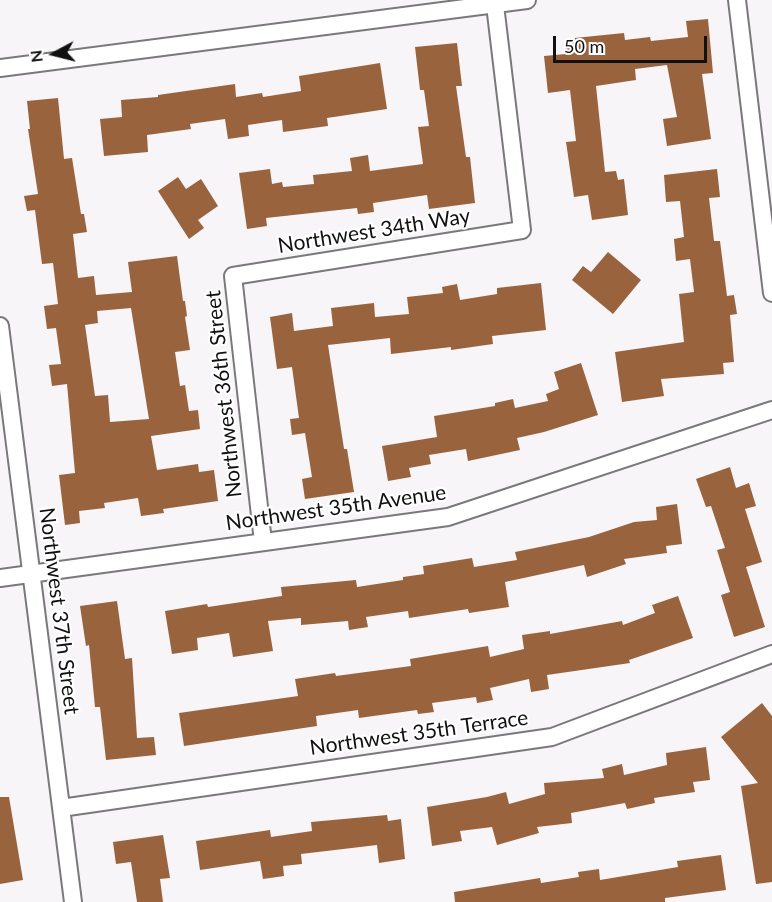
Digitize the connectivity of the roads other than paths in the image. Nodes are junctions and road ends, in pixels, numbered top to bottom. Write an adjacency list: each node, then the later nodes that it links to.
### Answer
1 (527, 0): 3 (street)
2 (738, 0): 6 (street)
3 (495, 5): 4 (street); 5 (street, Northwest 34th Way)
4 (0, 69)
5 (233, 276): 9 (street, Northwest 36th Street)
6 (772, 293)
7 (0, 326): 10 (street, Northwest 37th Street)
8 (772, 410): 9 (street, Northwest 35th Avenue)
9 (263, 542): 10 (street, Northwest 35th Avenue)
10 (31, 574): 11 (street, Northwest 35th Avenue); 13 (street, Northwest 37th Street)
11 (0, 578)
12 (772, 654): 13 (street, Northwest 35th Terrace)
13 (61, 808): 14 (street, Northwest 37th Street)
14 (73, 902)

